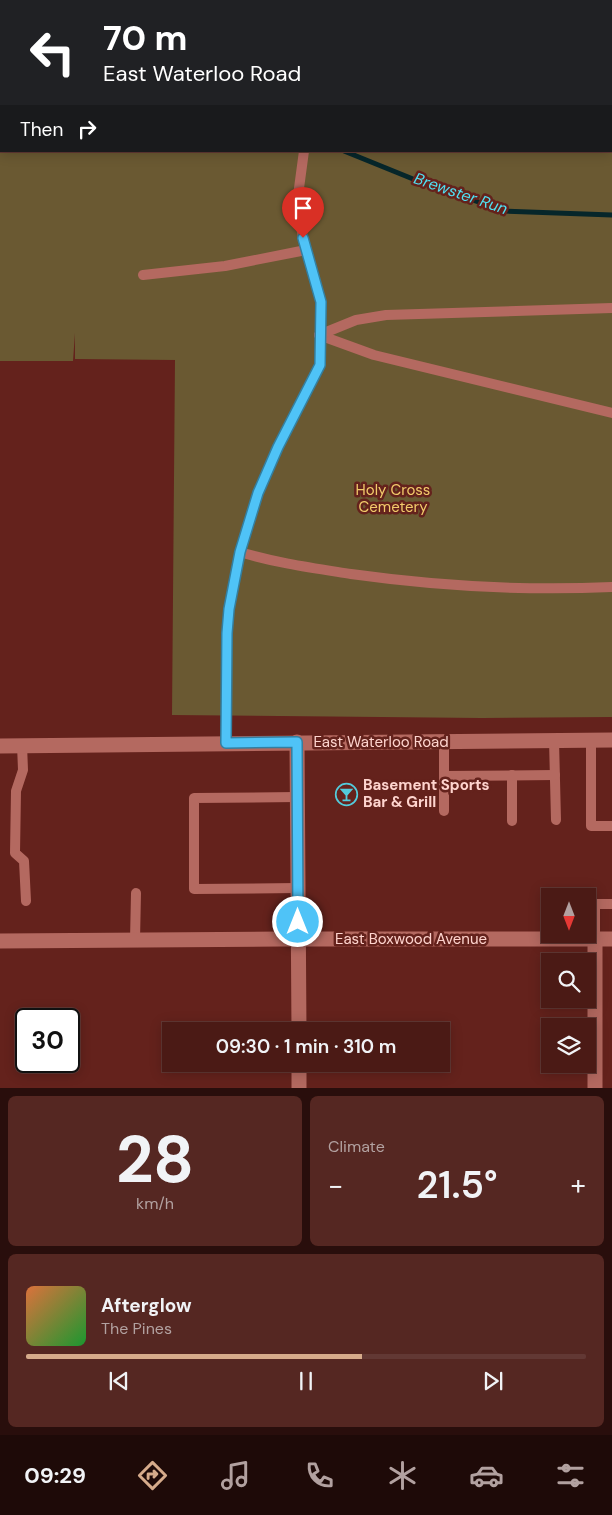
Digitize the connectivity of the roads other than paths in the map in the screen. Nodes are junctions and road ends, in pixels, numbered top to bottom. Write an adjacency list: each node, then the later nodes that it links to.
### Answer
1 (304, 152): 2 (lane)
2 (306, 250): 3 (lane); 5 (lane)
3 (143, 275)
4 (612, 308): 5 (lane)
5 (319, 335): 6 (lane); 7 (lane)
6 (612, 413)
7 (240, 552): 8 (lane); 14 (lane)
8 (612, 587)
9 (554, 740): 10 (street, East Waterloo Road); 12 (street, East Waterloo Road); 18 (lane)
10 (591, 740): 11 (street, East Waterloo Road); 24 (lane)
11 (612, 740)
12 (444, 741): 13 (street, East Waterloo Road); 19 (lane)
13 (297, 742): 14 (street, East Waterloo Road); 20 (street)
14 (226, 743): 15 (street, East Waterloo Road)
15 (22, 745): 16 (street, East Waterloo Road); 27 (lane)
16 (0, 746)
17 (512, 775): 18 (lane); 19 (lane); 23 (lane)
18 (555, 775): 22 (lane)
19 (444, 776): 21 (lane)
20 (298, 797): 25 (street); 25 (lane)
21 (444, 811)
22 (556, 820)
23 (512, 821)
24 (612, 826)
25 (298, 888): 30 (street)
26 (136, 893): 32 (lane)
27 (26, 901)
28 (596, 904): 29 (lane)
29 (612, 904)
30 (298, 939): 32 (street, East Boxwood Avenue); 33 (street, East Boxwood Avenue); 37 (street)
31 (612, 939): 34 (street, East Boxwood Avenue)
32 (135, 940): 35 (street, East Boxwood Avenue)
33 (541, 940)
34 (596, 940)
35 (0, 941)
36 (595, 943): 40 (street)
37 (299, 1022)
38 (299, 1072): 39 (street)
39 (299, 1088)
40 (595, 1088)

